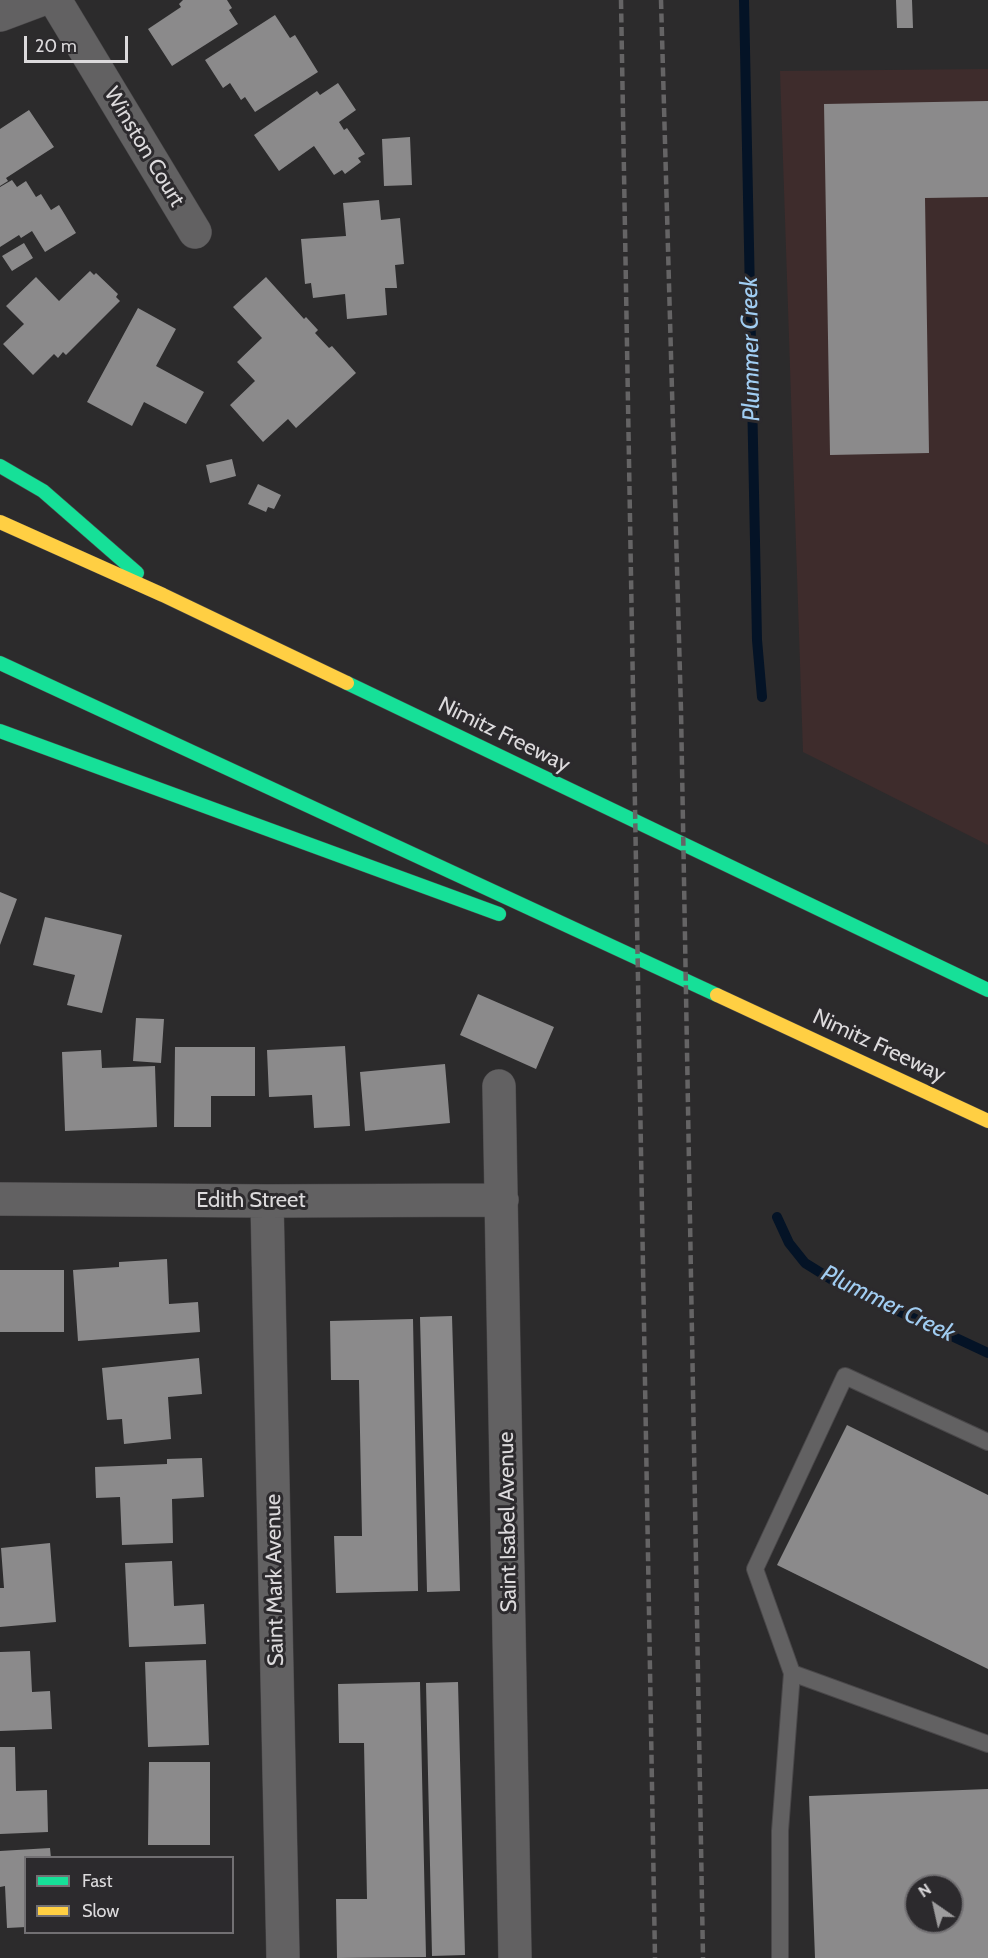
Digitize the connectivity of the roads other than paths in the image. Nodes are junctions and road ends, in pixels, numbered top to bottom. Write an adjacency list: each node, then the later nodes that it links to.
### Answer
1 (40, 0): 3 (street)
2 (55, 0): 4 (street, Winston Court)
3 (0, 15)
4 (195, 232)
5 (0, 466): 7 (highway)
6 (0, 522): 7 (highway, Nimitz Freeway)
7 (163, 596): 12 (highway, Nimitz Freeway)
8 (0, 663): 13 (highway, Nimitz Freeway)
9 (0, 731): 10 (highway)
10 (514, 920)
11 (558, 936): 13 (highway)
12 (988, 990)
13 (726, 998): 15 (highway, Nimitz Freeway)
14 (499, 1086): 17 (street, Saint Isabel Avenue)
15 (988, 1120)
16 (0, 1199): 18 (street, Edith Street)
17 (502, 1200): 18 (street, Edith Street); 23 (street, Saint Isabel Avenue)
18 (267, 1201): 22 (street, Saint Mark Avenue)
19 (988, 1442): 20 (lane)
20 (792, 1673): 21 (lane); 24 (lane)
21 (988, 1744)
22 (283, 1958)
23 (515, 1958)
24 (780, 1958)

